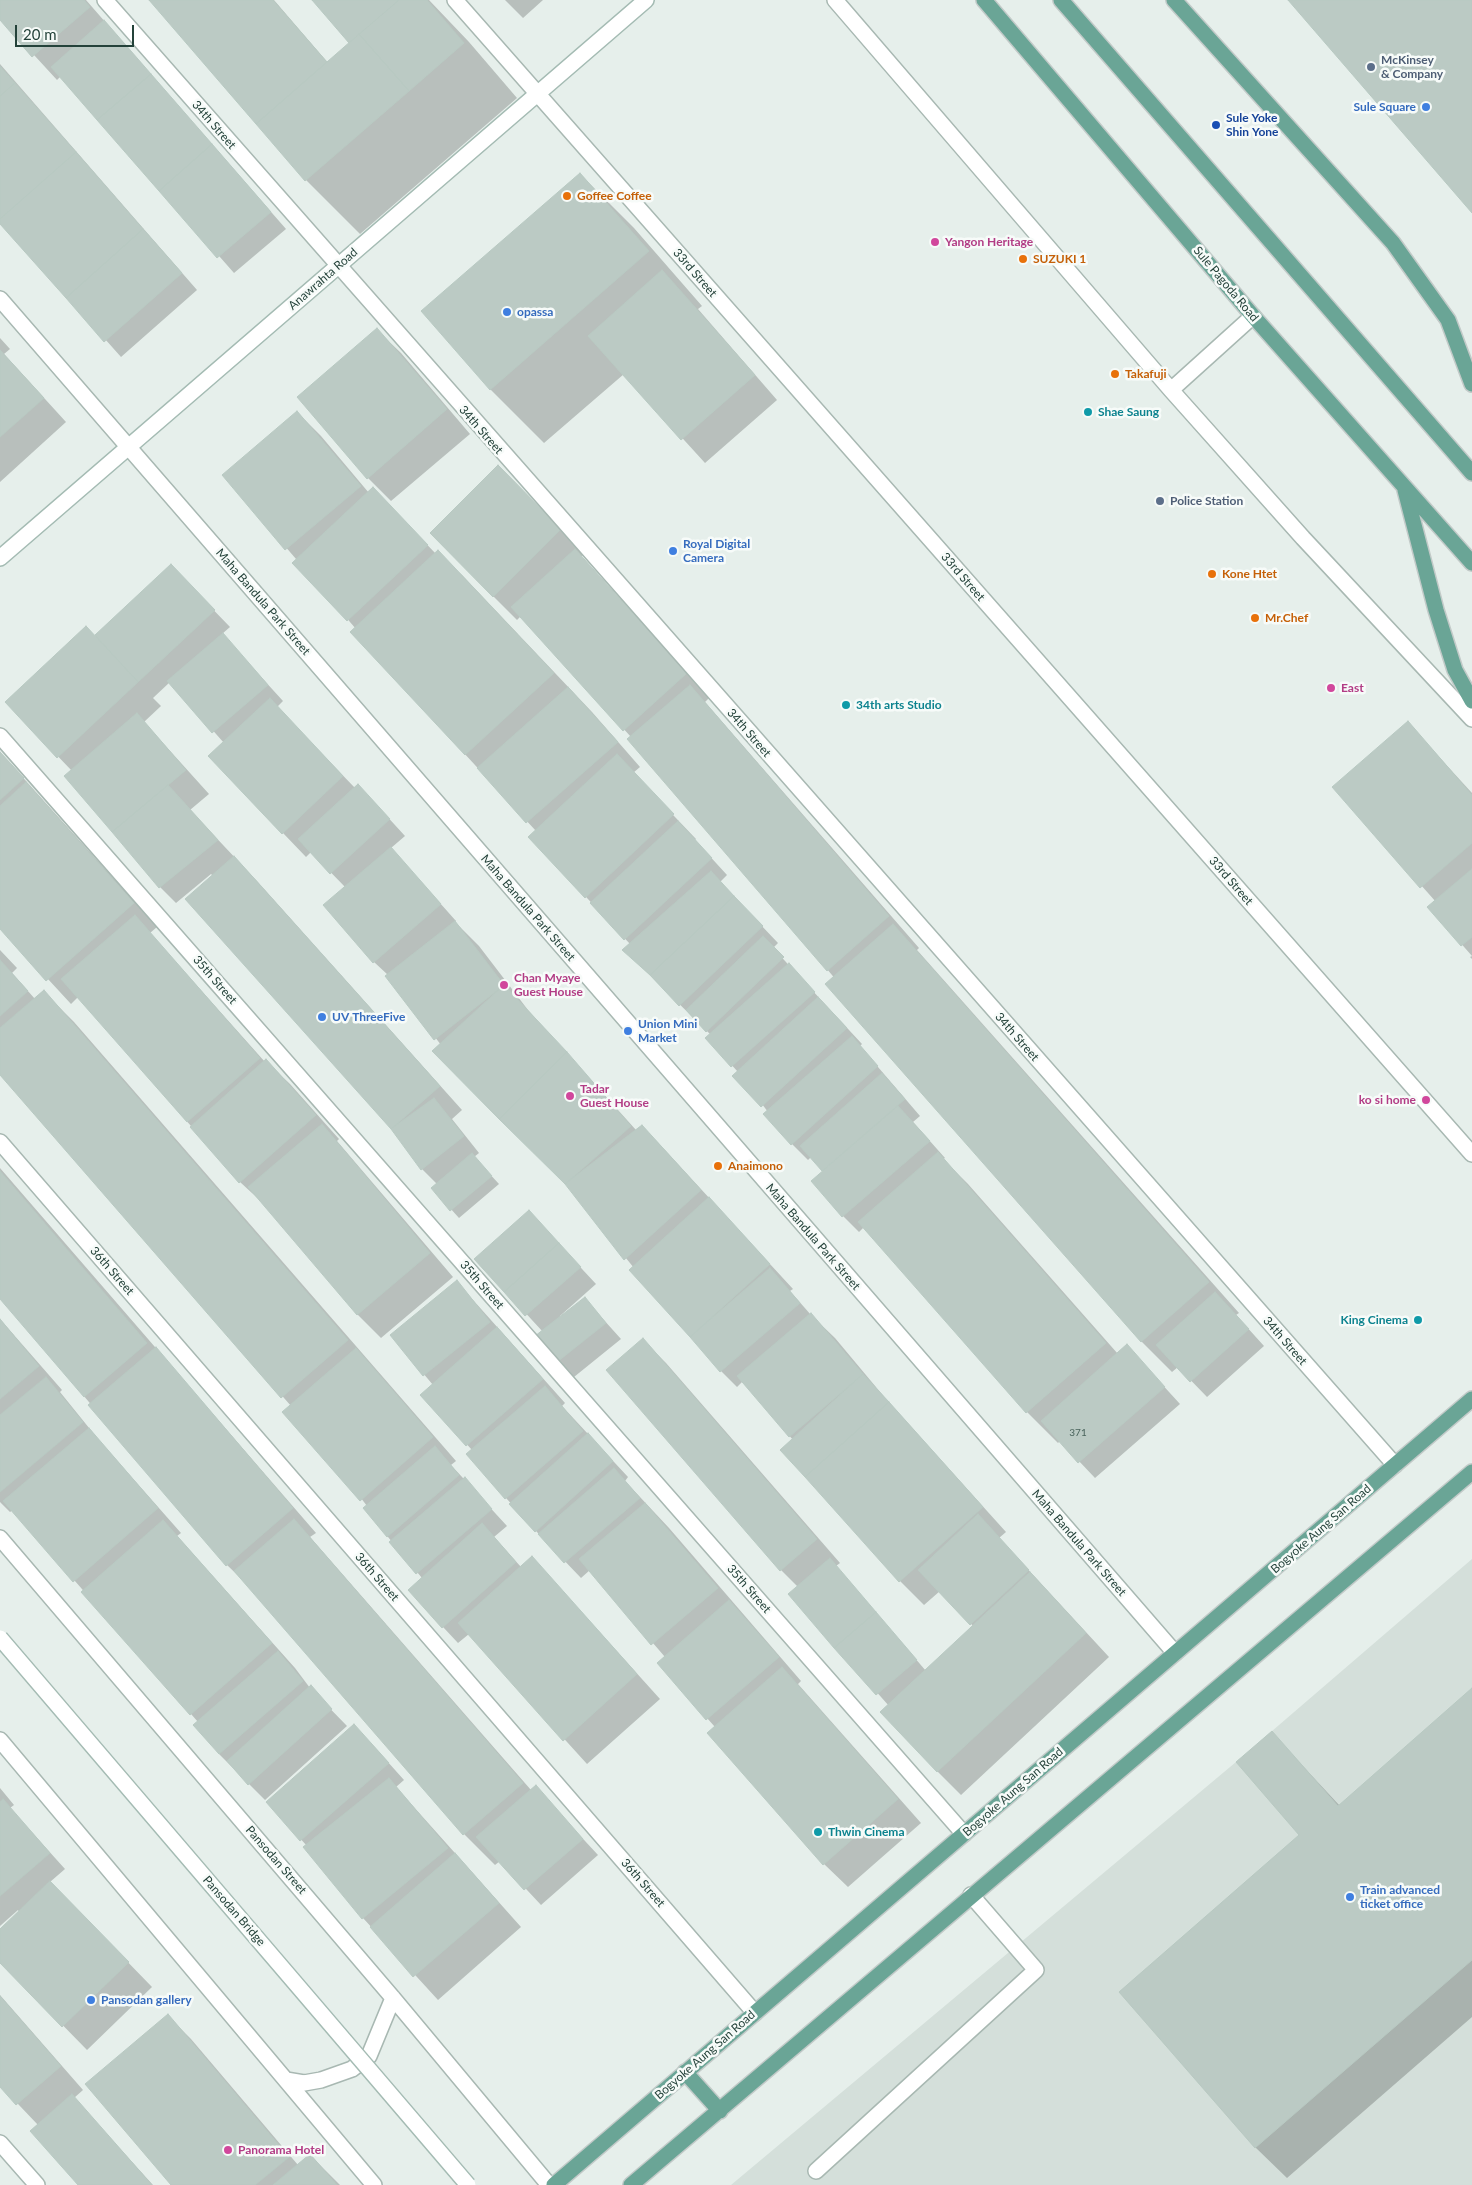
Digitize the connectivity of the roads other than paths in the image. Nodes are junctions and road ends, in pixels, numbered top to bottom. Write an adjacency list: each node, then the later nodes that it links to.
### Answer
1 (105, 0): 11 (street, 34th Street)
2 (455, 0): 10 (street, 33rd Street)
3 (646, 0): 10 (street, Anawrahta Road)
4 (835, 0): 15 (street)
5 (971, 0): 9 (main road)
6 (984, 0): 9 (main road, Sule Pagoda Road)
7 (1060, 0): 17 (main road)
8 (1174, 0): 14 (main road)
9 (999, 16): 13 (main road, Sule Pagoda Road)
10 (537, 94): 11 (street, Anawrahta Road); 25 (street, 33rd Street)
11 (337, 267): 16 (street, Anawrahta Road); 27 (street, 34th Street)
12 (0, 299): 16 (street, Maha Bandula Park Street)
13 (1253, 316): 15 (street); 18 (main road, Sule Pagoda Road)
14 (1472, 384)
15 (1171, 390): 22 (street)
16 (128, 447): 19 (street, Anawrahta Road); 31 (street, Maha Bandula Park Street)
17 (1472, 473)
18 (1404, 486): 20 (main road, Sule Pagoda Road); 21 (main road)
19 (0, 558)
20 (1472, 563)
21 (1472, 701)
22 (1472, 719)
23 (0, 736): 33 (street, 35th Street)
24 (0, 1142): 36 (street, 36th Street)
25 (1472, 1154)
26 (1472, 1399): 27 (main road, Bogyoke Aung San Road)
27 (1395, 1465): 31 (main road, Bogyoke Aung San Road)
28 (1472, 1472): 34 (main road)
29 (0, 1538): 35 (street, Pansodan Street)
30 (0, 1638): 44 (street, Pansodan Bridge, bridge)
31 (1175, 1654): 33 (main road, Bogyoke Aung San Road)
32 (0, 1740): 38 (street)
33 (964, 1834): 36 (main road, Bogyoke Aung San Road)
34 (971, 1895): 39 (main road); 41 (street)
35 (393, 1998): 38 (street); 45 (street, Pansodan Street)
36 (755, 2013): 37 (main road, Bogyoke Aung San Road)
37 (685, 2072): 39 (main road); 46 (main road, Bogyoke Aung San Road)
38 (286, 2080): 43 (street)
39 (720, 2111): 47 (main road)
40 (0, 2143): 42 (street)
41 (816, 2171)
42 (38, 2185)
43 (374, 2185)
44 (468, 2185)
45 (549, 2185)
46 (554, 2185)
47 (632, 2185)

